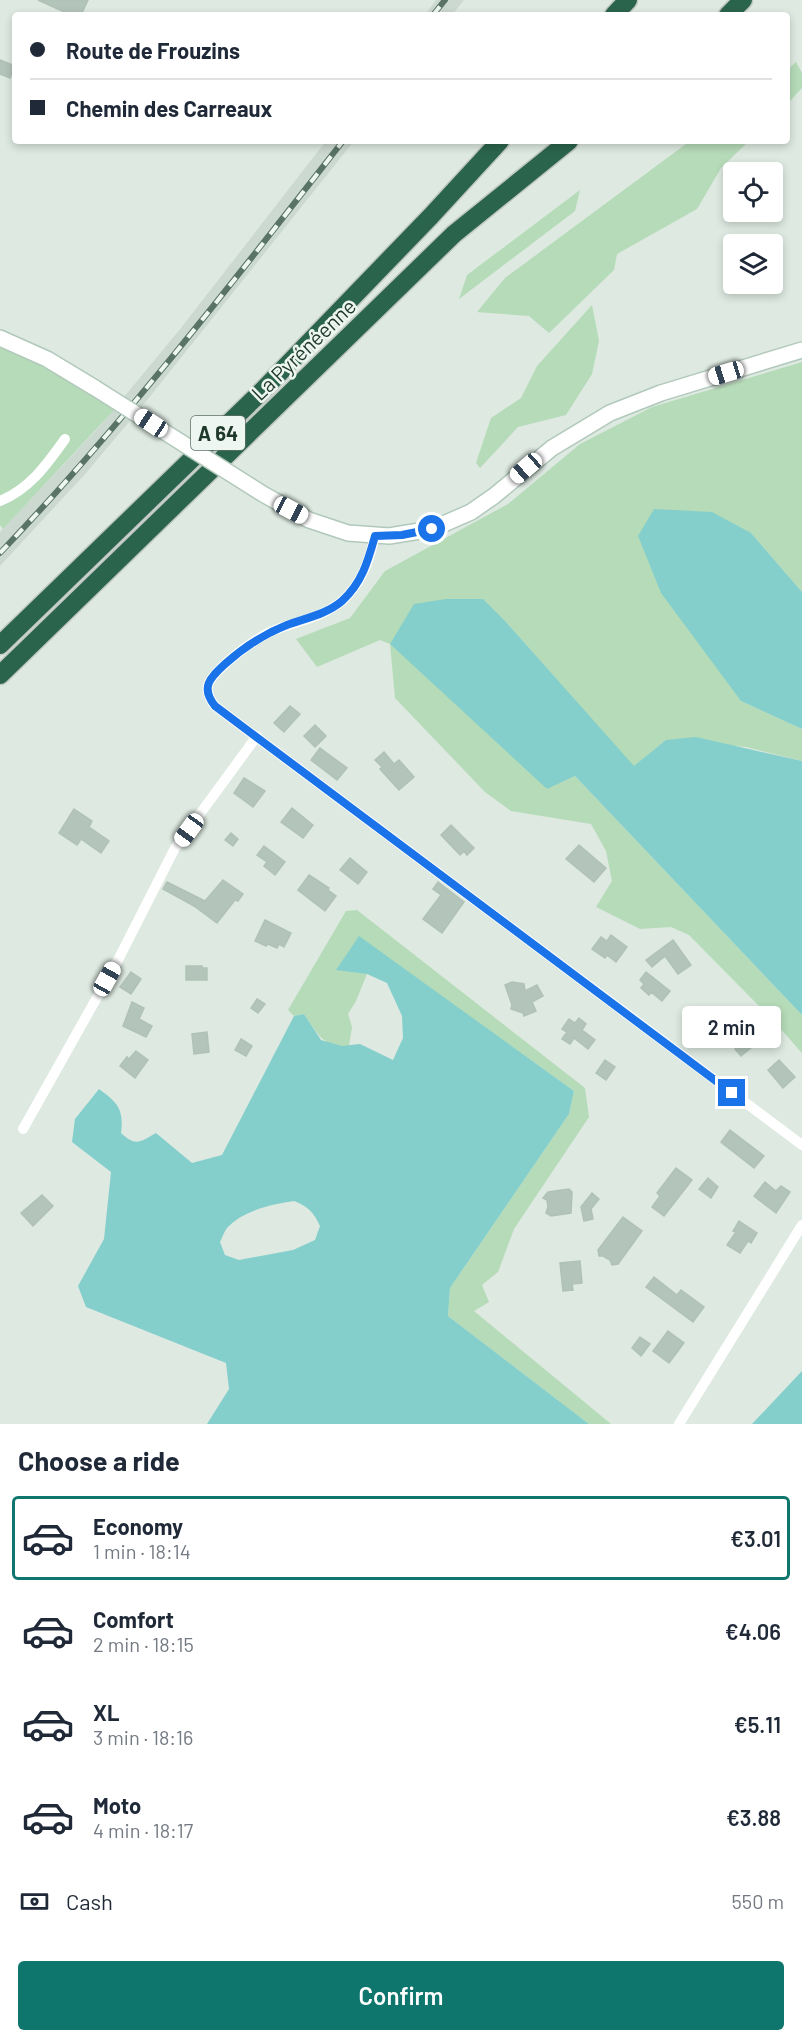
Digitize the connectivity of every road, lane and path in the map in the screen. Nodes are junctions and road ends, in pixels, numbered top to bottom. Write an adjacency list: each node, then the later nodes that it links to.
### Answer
1 (628, 0): 3 (highway)
2 (743, 0): 4 (highway)
3 (617, 12)
4 (731, 12)
5 (496, 144): 12 (highway, La Pyrénéenne / A 64)
6 (565, 144): 13 (highway, La Pyrénéenne / A 64)
7 (0, 338): 11 (main road, bridge)
8 (802, 350): 11 (main road)
9 (65, 439): 10 (street)
10 (0, 501)
11 (375, 536): 14 (street)
12 (0, 645)
13 (0, 675)
14 (257, 736): 15 (street); 16 (street)
15 (23, 1129)
16 (802, 1146)
17 (802, 1224): 18 (street)
18 (680, 1424)

